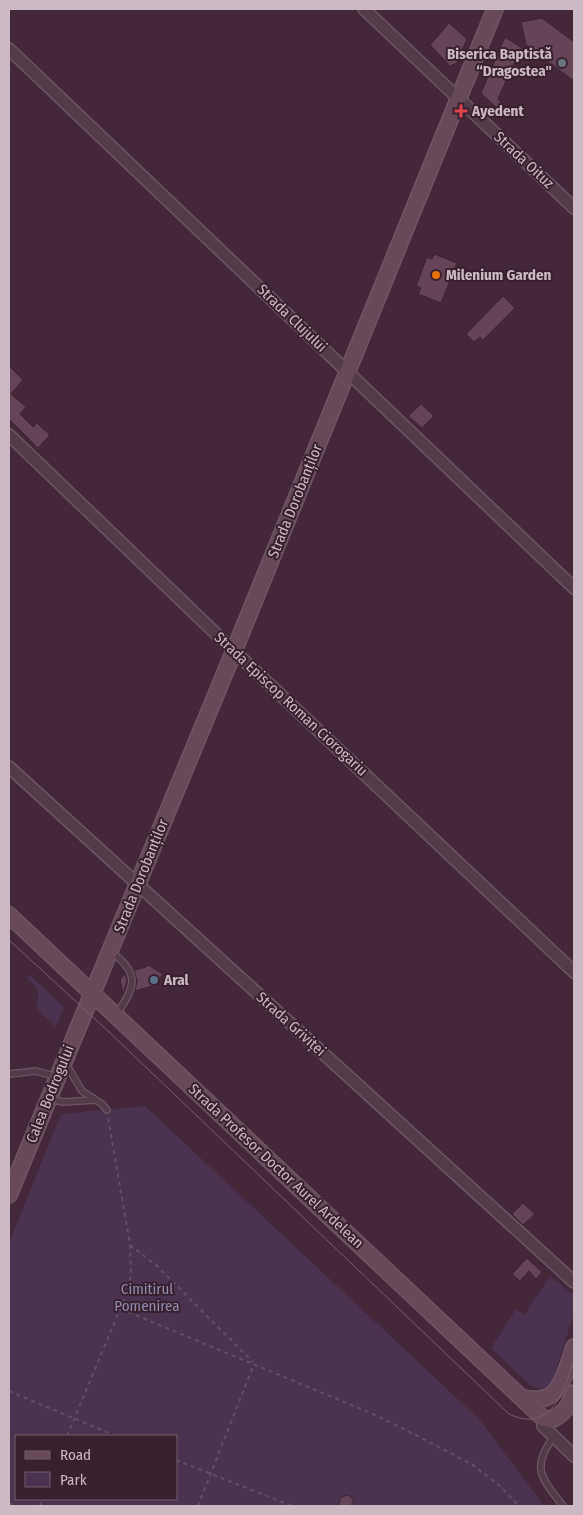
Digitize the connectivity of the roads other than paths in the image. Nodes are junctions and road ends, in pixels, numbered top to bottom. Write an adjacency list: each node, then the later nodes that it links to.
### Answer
1 (364, 9): 4 (street, Strada Oituz)
2 (495, 9): 4 (main road, Strada Dorobanților)
3 (9, 49): 6 (street, Strada Clujului)
4 (458, 99): 5 (street, Strada Oituz); 6 (main road, Strada Dorobanților)
5 (574, 208)
6 (348, 372): 8 (street, Strada Clujului); 9 (main road, Strada Dorobanților)
7 (9, 435): 9 (street, Strada Episcop Roman Ciorogariu)
8 (574, 588)
9 (234, 650): 11 (main road, Strada Dorobanților); 14 (street, Strada Episcop Roman Ciorogariu)
10 (9, 767): 11 (street, Strada Griviței)
11 (138, 884): 13 (main road, Strada Dorobanților); 24 (street, Strada Griviței)
12 (9, 915): 15 (main road, Strada Profesor Doctor Aurel Ardelean)
13 (110, 952): 15 (main road, Strada Dorobanților); 16 (lane)
14 (574, 972)
15 (93, 993): 16 (main road, Strada Profesor Doctor Aurel Ardelean); 17 (main road, Calea Bodrogului)
16 (116, 1015): 27 (main road, Strada Profesor Doctor Aurel Ardelean)
17 (64, 1059): 19 (main road, Calea Bodrogului); 21 (lane)
18 (9, 1074): 19 (lane)
19 (57, 1077): 20 (main road, Calea Bodrogului)
20 (48, 1098): 21 (lane); 23 (main road, Calea Bodrogului)
21 (95, 1100): 22 (lane)
22 (107, 1110)
23 (9, 1195)
24 (574, 1282)
25 (574, 1346): 27 (main road)
26 (574, 1392): 28 (main road)
27 (521, 1397): 29 (main road, Strada Profesor Doctor Aurel Ardelean)
28 (563, 1412): 29 (main road); 30 (street)
29 (543, 1418): 30 (street, Strada Profesor Doctor Aurel Ardelean)
30 (554, 1436): 31 (street, Strada Profesor Doctor Aurel Ardelean); 32 (lane)
31 (574, 1456)
32 (563, 1506)

